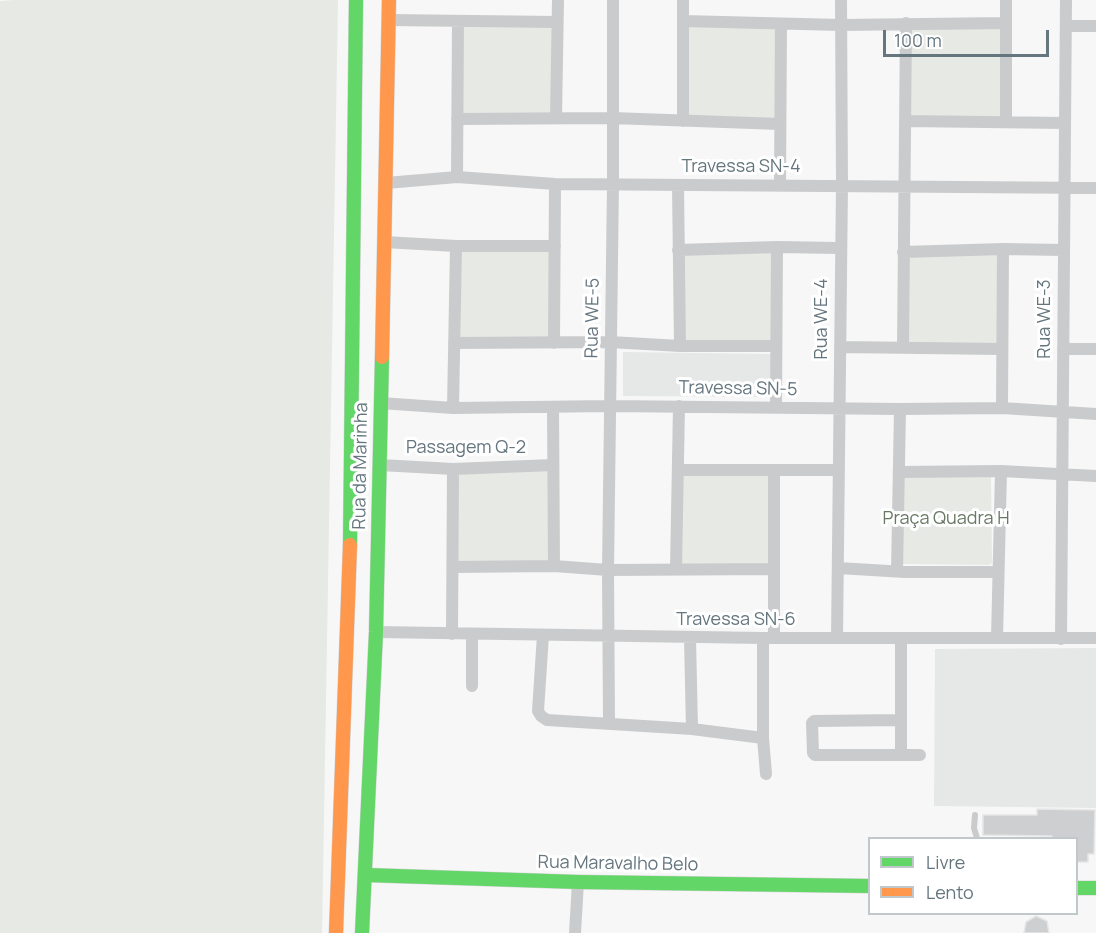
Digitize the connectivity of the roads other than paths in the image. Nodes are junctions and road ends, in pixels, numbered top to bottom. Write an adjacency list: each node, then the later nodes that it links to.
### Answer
1 (357, 0): 77 (main road, Rua da Marinha)
2 (388, 0): 9 (main road, Rua da Marinha)
3 (558, 0): 12 (street)
4 (613, 0): 20 (street, Rua WE-5)
5 (683, 0): 11 (street)
6 (841, 0): 16 (street, Rua WE-4)
7 (1006, 0): 14 (street)
8 (1066, 0): 17 (street, Rua WE-3)
9 (388, 20): 10 (street); 28 (main road, Rua da Marinha)
10 (458, 21): 12 (street); 21 (street)
11 (683, 21): 15 (street); 22 (street)
12 (557, 22): 19 (street)
13 (906, 23): 14 (street); 16 (street); 23 (street)
14 (1005, 23): 24 (street)
15 (781, 24): 16 (street); 26 (street)
16 (841, 26): 33 (street, Rua WE-4)
17 (1066, 26): 18 (street); 25 (street, Rua WE-3)
18 (1096, 26)
19 (556, 118): 20 (street); 21 (street)
20 (612, 118): 22 (street); 29 (street, Rua WE-5)
21 (457, 119): 27 (street)
22 (683, 121): 26 (street)
23 (905, 121): 24 (street); 34 (street)
24 (1006, 122): 25 (street)
25 (1065, 123): 35 (street, Rua WE-3)
26 (780, 124): 32 (street)
27 (457, 177): 28 (street, Travessa SN-4); 30 (street, Travessa SN-4)
28 (386, 183): 37 (main road, Rua da Marinha)
29 (613, 183): 30 (street, Travessa SN-4); 31 (street, Travessa SN-4); 47 (street, Rua WE-5)
30 (555, 184): 39 (street)
31 (678, 185): 32 (street, Travessa SN-4); 43 (street)
32 (780, 185): 33 (street, Travessa SN-4)
33 (842, 185): 34 (street, Travessa SN-4); 41 (street, Rua WE-4)
34 (903, 186): 35 (street, Travessa SN-4); 45 (street)
35 (1065, 188): 36 (street, Travessa SN-4); 44 (street, Rua WE-3)
36 (1096, 188)
37 (384, 242): 38 (street); 56 (main road, Rua da Marinha)
38 (456, 246): 39 (street); 46 (street)
39 (555, 246): 48 (street)
40 (777, 247): 41 (street); 43 (street); 50 (street)
41 (840, 248): 51 (street, Rua WE-4)
42 (1003, 249): 44 (street); 45 (street); 53 (street)
43 (678, 250): 49 (street)
44 (1064, 250): 54 (street, Rua WE-3)
45 (903, 252): 52 (street)
46 (454, 342): 48 (street); 61 (street)
47 (610, 342): 48 (street); 49 (street); 58 (street, Rua WE-5)
48 (554, 343)
49 (680, 346): 50 (street)
50 (776, 346): 60 (street)
51 (840, 348): 52 (street); 63 (street, Rua WE-4)
52 (903, 348): 53 (street)
53 (1002, 349): 62 (street)
54 (1063, 349): 55 (street); 65 (street, Rua WE-3)
55 (1096, 349)
56 (380, 403): 61 (street, Travessa SN-5); 67 (main road, Rua da Marinha)
57 (553, 406): 58 (street, Travessa SN-5); 61 (street, Travessa SN-5); 68 (street)
58 (609, 406): 59 (street, Travessa SN-5); 83 (street, Rua WE-5)
59 (679, 406): 60 (street, Travessa SN-5); 70 (street)
60 (776, 407): 63 (street, Travessa SN-5)
61 (453, 408)
62 (1002, 408): 64 (street, Travessa SN-5); 65 (street, Travessa SN-5)
63 (839, 409): 64 (street, Travessa SN-5); 72 (street, Rua WE-4)
64 (900, 409): 74 (street)
65 (1063, 413): 66 (street, Travessa SN-5); 75 (street, Rua WE-3)
66 (1096, 414)
67 (380, 465): 69 (street, Passagem Q-2); 86 (main road, Rua da Marinha)
68 (553, 465): 69 (street, Passagem Q-2); 78 (street)
69 (453, 469): 79 (street)
70 (678, 470): 71 (street); 81 (street)
71 (774, 470): 72 (street); 82 (street)
72 (838, 470): 80 (street, Rua WE-4)
73 (1000, 471): 74 (street); 75 (street); 85 (street)
74 (900, 472): 84 (street)
75 (1062, 475): 76 (street); 98 (street, Rua WE-3)
76 (1096, 476)
77 (350, 517): 86 (main road); 114 (main road, Rua da Marinha)
78 (554, 566): 79 (street); 83 (street)
79 (453, 567): 88 (street)
80 (838, 568): 84 (street); 94 (street, Rua WE-4)
81 (676, 569): 82 (street); 83 (street)
82 (774, 569): 93 (street)
83 (608, 570): 91 (street, Rua WE-5)
84 (897, 571): 85 (street)
85 (998, 572): 96 (street)
86 (377, 605): 87 (main road, Rua da Marinha)
87 (376, 632): 88 (street, Travessa SN-6); 109 (main road, Rua da Marinha)
88 (452, 634): 89 (street, Travessa SN-6)
89 (472, 634): 90 (street, Travessa SN-6); 99 (street)
90 (543, 635): 91 (street, Travessa SN-6); 101 (street)
91 (609, 636): 92 (street, Travessa SN-6); 101 (street, Rua WE-5)
92 (690, 638): 93 (street, Travessa SN-6); 102 (street)
93 (769, 638): 94 (street, Travessa SN-6); 103 (street)
94 (837, 638): 95 (street, Travessa SN-6)
95 (901, 638): 96 (street, Travessa SN-6); 100 (street)
96 (997, 638): 98 (street, Travessa SN-6)
97 (1096, 638): 98 (street, Travessa SN-6)
98 (1061, 639)
99 (472, 686)
100 (900, 720): 104 (street); 104 (street)
101 (609, 724): 102 (street)
102 (692, 729): 103 (street)
103 (763, 738): 106 (street)
104 (901, 754): 105 (street)
105 (920, 754)
106 (766, 774)
107 (975, 815): 108 (lane)
108 (977, 837)
109 (366, 875): 110 (main road, Rua Maravalho Belo); 115 (main road, Rua da Marinha)
110 (578, 882): 111 (main road, Rua Maravalho Belo); 116 (street)
111 (868, 885)
112 (1078, 888): 113 (main road)
113 (1096, 888)
114 (336, 933)
115 (362, 933)
116 (575, 933)

